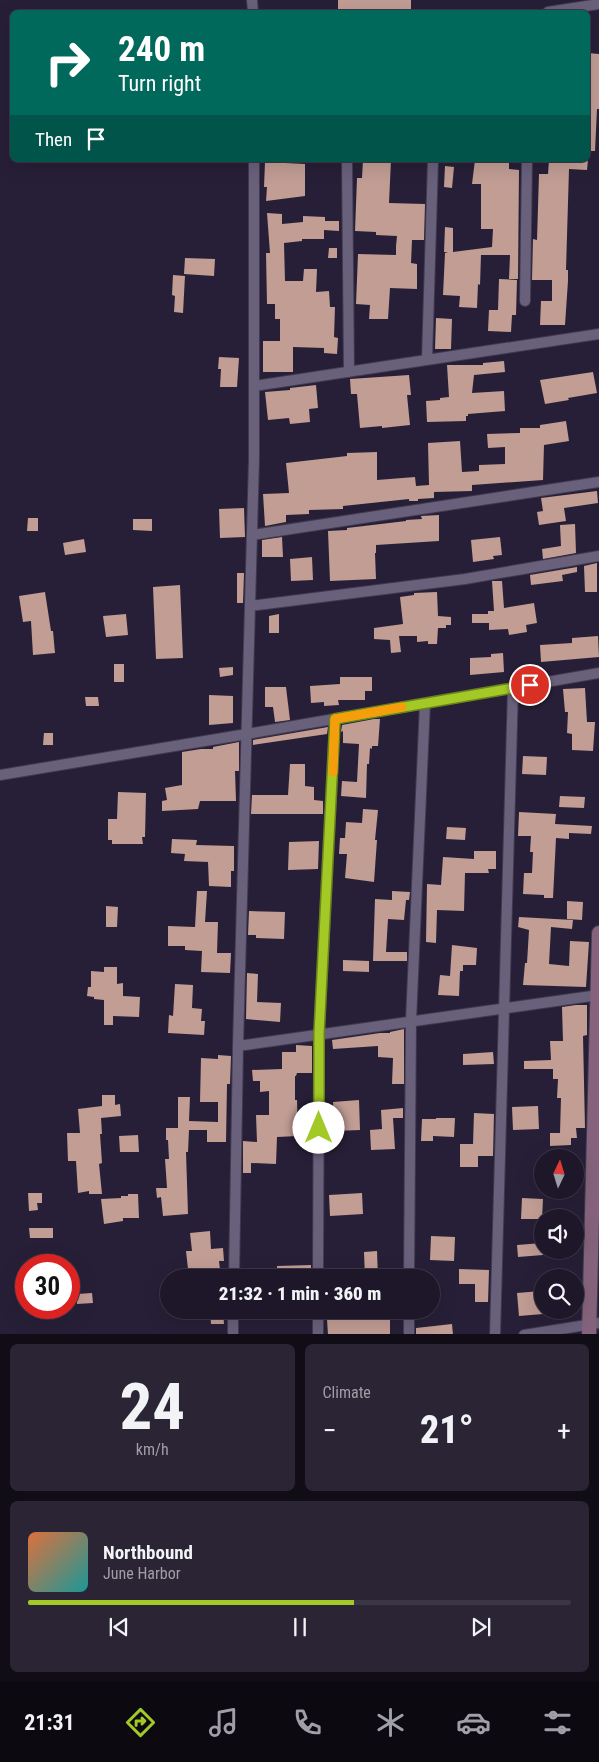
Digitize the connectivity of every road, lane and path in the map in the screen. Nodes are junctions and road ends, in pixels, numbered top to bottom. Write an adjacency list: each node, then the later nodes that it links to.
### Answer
1 (599, 4): 2 (street)
2 (561, 10)
3 (254, 162): 11 (street)
4 (347, 162): 10 (street)
5 (433, 162): 9 (street)
6 (527, 162): 7 (street)
7 (525, 301)
8 (599, 334): 9 (street)
9 (427, 360): 10 (street)
10 (350, 372): 11 (street)
11 (254, 386): 13 (street)
12 (599, 482): 13 (street)
13 (252, 535): 15 (street)
14 (599, 556): 15 (street)
15 (250, 606): 20 (street)
16 (599, 673): 17 (street)
17 (513, 688): 18 (street); 24 (street)
18 (425, 703): 19 (street); 25 (street)
19 (335, 719): 20 (street); 26 (street)
20 (247, 734): 21 (street); 27 (street)
21 (0, 775)
22 (599, 933): 23 (main road)
23 (598, 995): 24 (street); 34 (main road)
24 (503, 1008): 25 (street); 38 (street)
25 (411, 1021): 26 (street); 30 (street)
26 (319, 1034): 27 (street); 29 (street)
27 (238, 1046): 28 (street)
28 (234, 1269)
29 (318, 1269)
30 (409, 1269)
31 (234, 1319): 35 (street)
32 (318, 1319): 36 (street)
33 (409, 1319): 37 (street)
34 (592, 1327): 39 (street)
35 (233, 1334)
36 (318, 1334)
37 (409, 1334)
38 (495, 1334)
39 (524, 1334)

